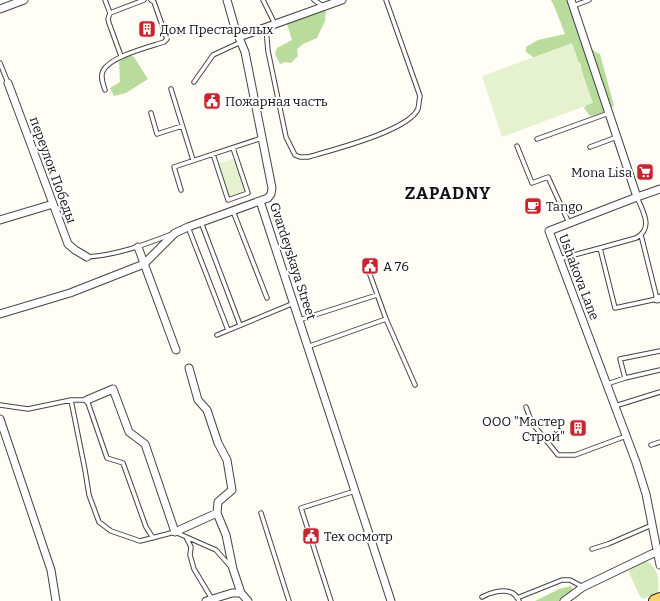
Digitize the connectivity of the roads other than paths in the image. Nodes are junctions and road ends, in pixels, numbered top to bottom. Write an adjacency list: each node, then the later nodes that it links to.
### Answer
1 (24, 0): 13 (street)
2 (105, 0): 14 (lane)
3 (144, 0): 14 (lane)
4 (151, 0): 18 (lane)
5 (227, 0): 17 (street, Gvardeyskaya Street)
6 (263, 0): 15 (lane)
7 (314, 0): 12 (lane)
8 (342, 0): 12 (street)
9 (386, 0): 16 (lane)
10 (589, 0): 11 (lane)
11 (572, 3): 25 (street)
12 (323, 7): 15 (street)
13 (0, 9)
14 (110, 13): 18 (lane)
15 (276, 25): 16 (street)
16 (266, 28): 17 (street)
17 (240, 40): 20 (lane); 28 (street, Gvardeyskaya Street)
18 (121, 56): 22 (lane)
19 (0, 63): 21 (lane)
20 (194, 82)
21 (8, 83): 39 (street, переулок Победы)
22 (105, 90)
23 (171, 90): 26 (lane)
24 (151, 113): 26 (lane)
25 (609, 113): 27 (street); 29 (lane)
26 (182, 126): 34 (lane)
27 (617, 137): 31 (lane); 37 (street)
28 (262, 138): 32 (lane); 38 (street, Gvardeyskaya Street)
29 (537, 139)
30 (517, 146): 43 (lane)
31 (590, 147)
32 (233, 148): 33 (lane); 33 (lane)
33 (213, 154): 34 (lane)
34 (193, 160): 35 (lane)
35 (181, 190)
36 (660, 190): 37 (street, Ushakova Lane)
37 (637, 197): 43 (street, Ushakova Lane); 46 (lane)
38 (260, 201): 40 (street); 56 (street, Gvardeyskaya Street)
39 (52, 204): 41 (street); 49 (street, переулок Победы)
40 (233, 211): 42 (street); 54 (lane)
41 (0, 220)
42 (201, 222): 44 (street); 60 (lane)
43 (569, 223): 50 (street, Ushakova Lane)
44 (188, 227): 45 (street); 61 (lane)
45 (175, 233): 47 (lane); 51 (street)
46 (642, 235): 48 (lane); 55 (lane)
47 (138, 248): 49 (lane); 51 (street)
48 (600, 248): 50 (lane); 55 (lane)
49 (87, 257)
50 (559, 259): 69 (street, Ushakova Lane)
51 (144, 264): 57 (street); 64 (street)
52 (369, 272): 53 (lane)
53 (377, 296): 58 (lane); 59 (lane)
54 (267, 298)
55 (659, 298)
56 (294, 303): 59 (street, Gvardeyskaya Street); 60 (lane)
57 (0, 314)
58 (386, 319): 63 (lane); 70 (lane)
59 (299, 320): 63 (street, Gvardeyskaya Street)
60 (240, 325): 61 (lane)
61 (228, 330): 62 (lane)
62 (217, 334)
63 (307, 347): 81 (street, Gvardeyskaya Street)
64 (176, 350)
65 (660, 351): 68 (lane)
66 (189, 368): 82 (street)
67 (660, 370): 68 (lane)
68 (625, 378): 69 (lane)
69 (607, 384): 75 (street, Ushakova Lane)
70 (415, 385)
71 (660, 392): 75 (lane)
72 (71, 400): 73 (lane); 74 (lane); 87 (lane)
73 (87, 400): 85 (street); 87 (lane)
74 (0, 405)
75 (615, 406): 78 (street, Ushakova Lane)
76 (526, 408): 78 (lane)
77 (0, 419): 98 (street)
78 (626, 436): 84 (street, Ushakova Lane)
79 (660, 442): 80 (lane)
80 (651, 445)
81 (355, 491): 101 (lane); 102 (street, Gvardeyskaya Street)
82 (217, 513): 85 (street); 91 (street)
83 (261, 513): 100 (lane)
84 (652, 525): 88 (lane); 89 (street, Ushakova Lane)
85 (175, 532): 86 (lane); 87 (lane)
86 (186, 537): 91 (lane); 97 (lane)
87 (153, 538)
88 (592, 548)
89 (658, 550): 90 (street, Ushakova Lane); 92 (street)
90 (660, 564)
91 (233, 570): 93 (street)
92 (583, 587): 95 (lane); 103 (street)
93 (241, 593): 97 (street); 99 (street)
94 (482, 597): 95 (lane)
95 (518, 599)
96 (660, 599): 104 (main road)
97 (209, 600)
98 (56, 601)
99 (248, 601)
100 (290, 601)
101 (331, 601)
102 (391, 601)
103 (564, 601)
104 (655, 601)

